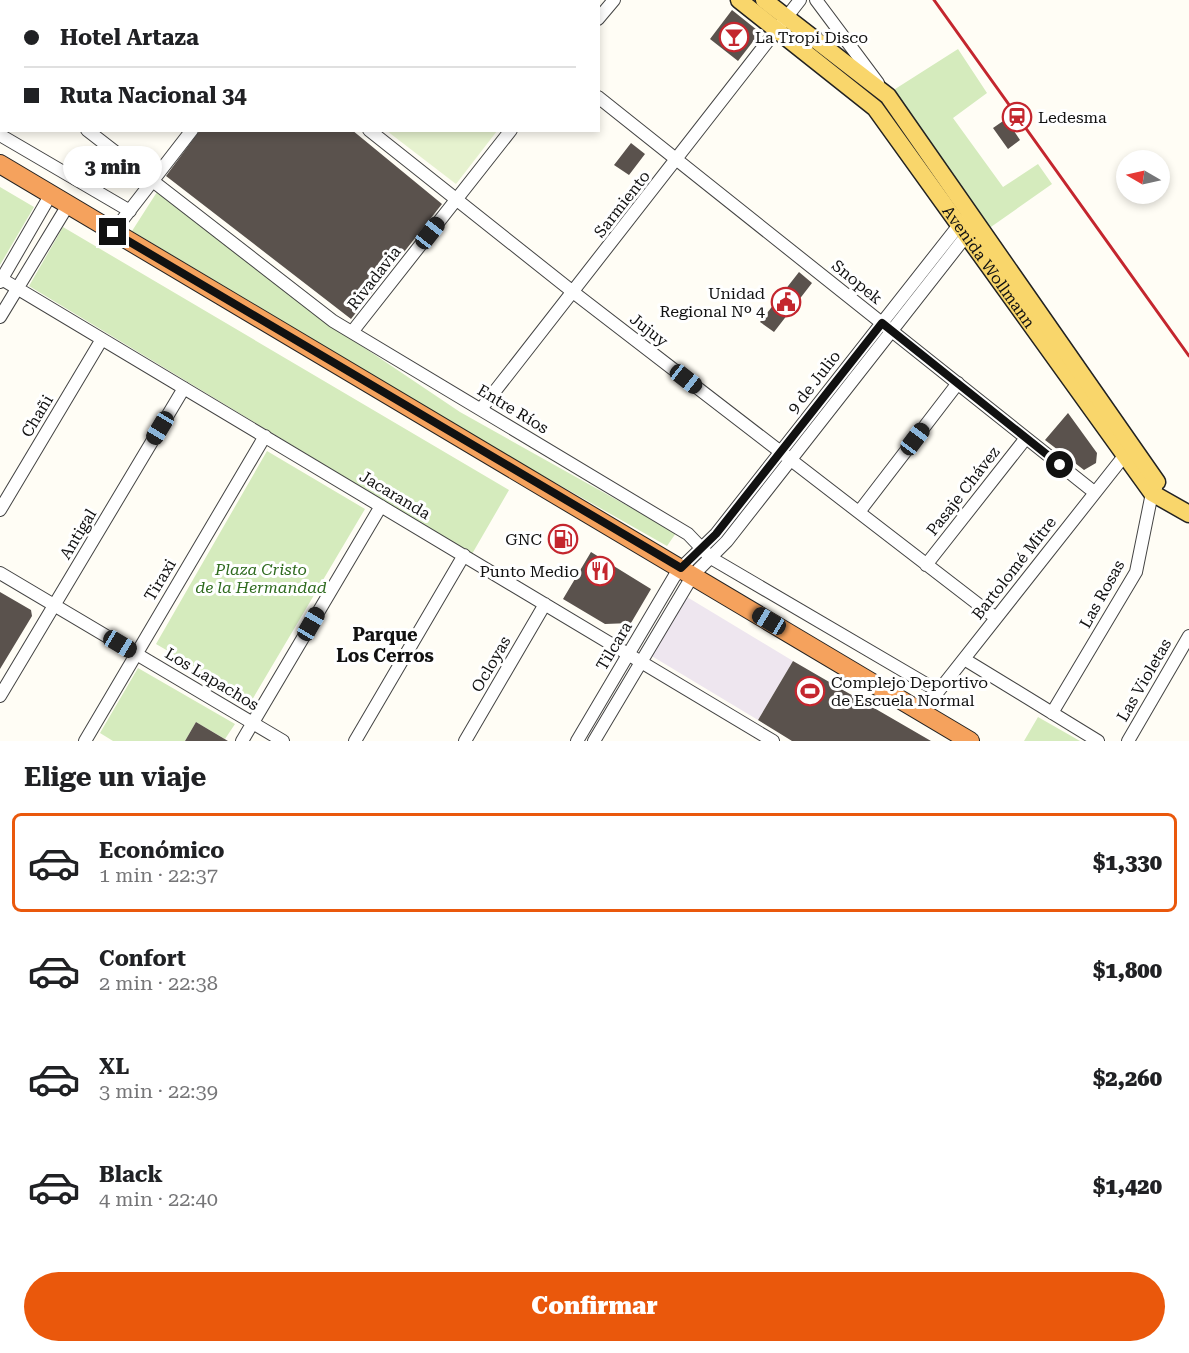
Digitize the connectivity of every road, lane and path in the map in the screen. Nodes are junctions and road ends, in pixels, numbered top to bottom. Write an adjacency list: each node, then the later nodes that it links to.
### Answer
1 (614, 0): 6 (street)
2 (739, 0): 7 (main road)
3 (764, 0): 7 (main road)
4 (800, 0): 7 (street)
5 (816, 0): 8 (street, Avenida Wollmann)
6 (600, 17)
7 (782, 24): 8 (main road, Avenida Wollmann); 15 (street, Sarmiento); 23 (main road, Avenida Wollmann)
8 (888, 96): 23 (main road, Avenida Wollmann)
9 (600, 100): 15 (street, Snopek)
10 (90, 132): 18 (street, Entre Ríos)
11 (190, 132): 18 (street)
12 (371, 132): 20 (street, Jujuy)
13 (509, 132): 20 (street, Rivadavia)
14 (0, 135): 22 (street)
15 (677, 160): 27 (street, Sarmiento); 29 (street, Snopek)
16 (0, 164): 19 (highway)
17 (0, 176): 19 (highway)
18 (153, 182): 22 (street); 30 (street, Entre Ríos)
19 (49, 199): 21 (highway); 25 (street)
20 (456, 200): 27 (street, Jujuy); 30 (street, Rivadavia)
21 (65, 209): 24 (highway); 26 (street); 52 (highway)
22 (130, 211): 24 (street)
23 (969, 226): 29 (street, 9 de Julio); 37 (main road, Avenida Wollmann)
24 (113, 232): 52 (highway)
25 (1, 280): 26 (street, Jacaranda)
26 (17, 288): 28 (street); 31 (street, Jacaranda)
27 (573, 292): 34 (street, Sarmiento); 38 (street, Jujuy)
28 (0, 317)
29 (887, 327): 32 (street, Snopek); 38 (street, 9 de Julio); 39 (street, 9 de Julio)
30 (352, 332): 34 (street, Entre Ríos)
31 (102, 339): 33 (street, Jacaranda); 44 (street, Chañi)
32 (958, 383): 36 (street, Snopek); 45 (street)
33 (184, 388): 35 (street, Jacaranda); 54 (street, Antigal)
34 (482, 409): 47 (street, Entre Ríos)
35 (265, 436): 43 (street, Jacaranda); 57 (street, Tiraxi)
36 (1026, 438): 41 (street, Snopek); 50 (street, Pasaje Chávez)
37 (1128, 450): 40 (main road, Avenida Wollmann); 41 (street, Bartolomé Mitre)
38 (780, 452): 39 (street, Jujuy); 47 (street, 9 de Julio)
39 (791, 460): 45 (street, Jujuy); 49 (street, 9 de Julio)
40 (1155, 488): 42 (main road, Avenida Wollmann); 46 (main road, Avenida Wollmann); 64 (street, Las Rosas)
41 (1094, 492): 55 (street, Bartolomé Mitre)
42 (1189, 500)
43 (381, 506): 48 (street, Jacaranda); 65 (street)
44 (0, 510)
45 (859, 512): 50 (street, Jujuy)
46 (1189, 514)
47 (701, 548): 49 (street, Entre Ríos); 52 (street, 9 de Julio)
48 (464, 555): 53 (street, Jacaranda); 69 (street)
49 (711, 558): 52 (street, 9 de Julio); 61 (street, Entre Ríos)
50 (926, 565): 55 (street, Jujuy)
51 (0, 573): 54 (street, Los Lapachos)
52 (684, 576): 58 (street, Tilcara); 60 (street, Tilcara); 63 (highway); 74 (highway)
53 (545, 604): 58 (street, Jacaranda); 70 (street, Ocloyas)
54 (54, 605): 57 (street, Los Lapachos); 62 (street, Antigal)
55 (996, 618): 59 (street, Bartolomé Mitre)
56 (1189, 636): 77 (street, Las Violetas)
57 (136, 654): 65 (street, Los Lapachos); 66 (street, Tiraxi)
58 (628, 654): 60 (street, Jacaranda); 71 (street, Tilcara)
59 (964, 659): 61 (street, Bartolomé Mitre); 64 (street)
60 (641, 662): 72 (street, Tilcara); 73 (street, Jacaranda)
61 (938, 691): 63 (street, Bartolomé Mitre)
62 (0, 696)
63 (922, 712): 75 (highway)
64 (1052, 713): 76 (street)
65 (253, 723): 67 (street); 68 (street, Los Lapachos)
66 (84, 741)
67 (242, 741)
68 (283, 741)
69 (355, 741)
70 (465, 741)
71 (577, 741)
72 (594, 741)
73 (773, 741)
74 (949, 741)
75 (970, 741)
76 (1098, 741)
77 (1128, 741)

